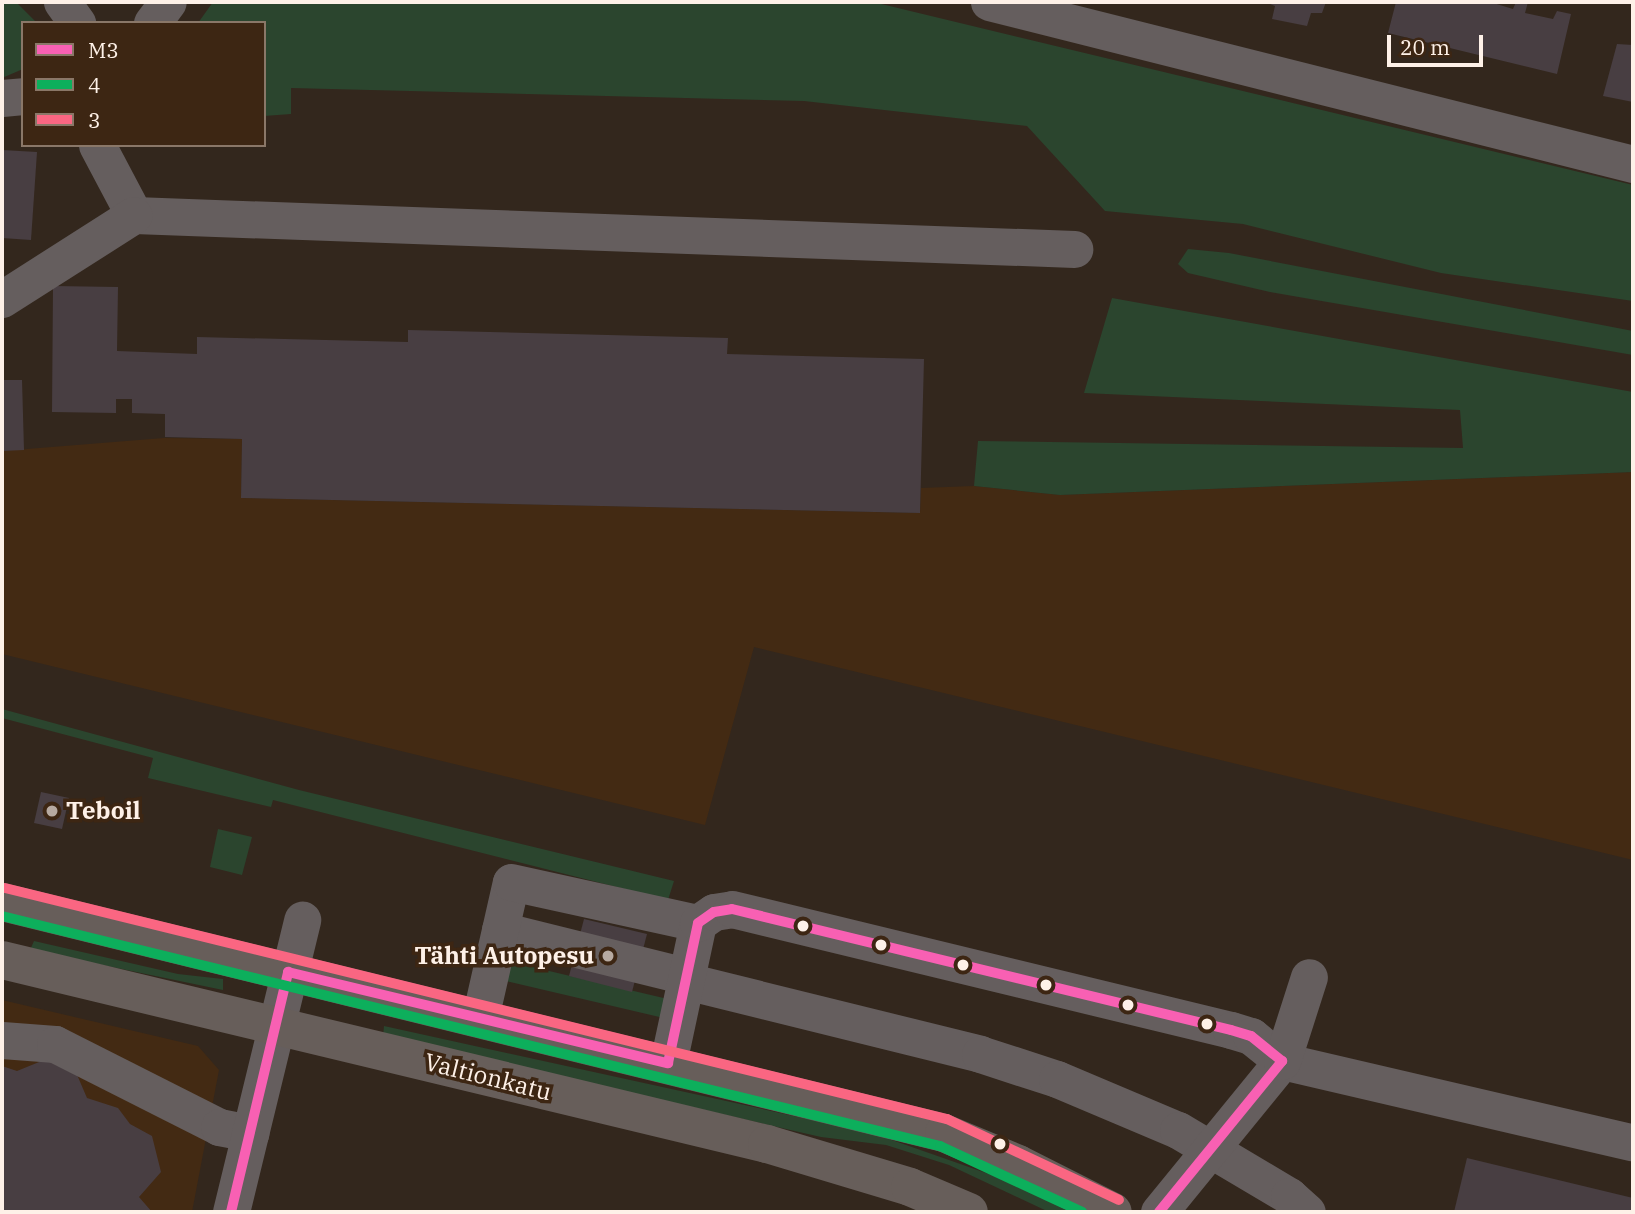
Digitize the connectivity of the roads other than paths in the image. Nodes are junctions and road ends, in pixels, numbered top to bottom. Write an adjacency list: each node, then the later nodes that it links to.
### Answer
1 (62, 2): 4 (street)
2 (168, 2): 5 (street)
3 (989, 2): 9 (street)
4 (76, 21)
5 (154, 21)
6 (21, 96): 7 (street)
7 (2, 98)
8 (98, 147): 10 (street)
9 (1633, 164)
10 (134, 215): 11 (street); 12 (street)
11 (1074, 249)
12 (2, 299)
13 (2, 902): 18 (main road)
14 (302, 920): 18 (street)
15 (698, 923): 16 (street); 20 (street); 24 (street)
16 (499, 930): 20 (street); 21 (street)
17 (2, 960): 22 (main road, Valtionkatu)
18 (288, 972): 21 (main road); 22 (street)
19 (1308, 977): 24 (street)
20 (686, 978): 25 (street); 28 (street)
21 (480, 1018): 25 (main road)
22 (276, 1026): 26 (street); 30 (main road, Valtionkatu)
23 (2, 1040): 26 (street)
24 (1282, 1061): 27 (street); 28 (street)
25 (668, 1063): 31 (main road)
26 (250, 1133): 29 (street)
27 (1633, 1143)
28 (1212, 1148): 32 (street); 33 (street)
29 (231, 1212)
30 (969, 1212)
31 (1113, 1212)
32 (1159, 1212)
33 (1307, 1212)

